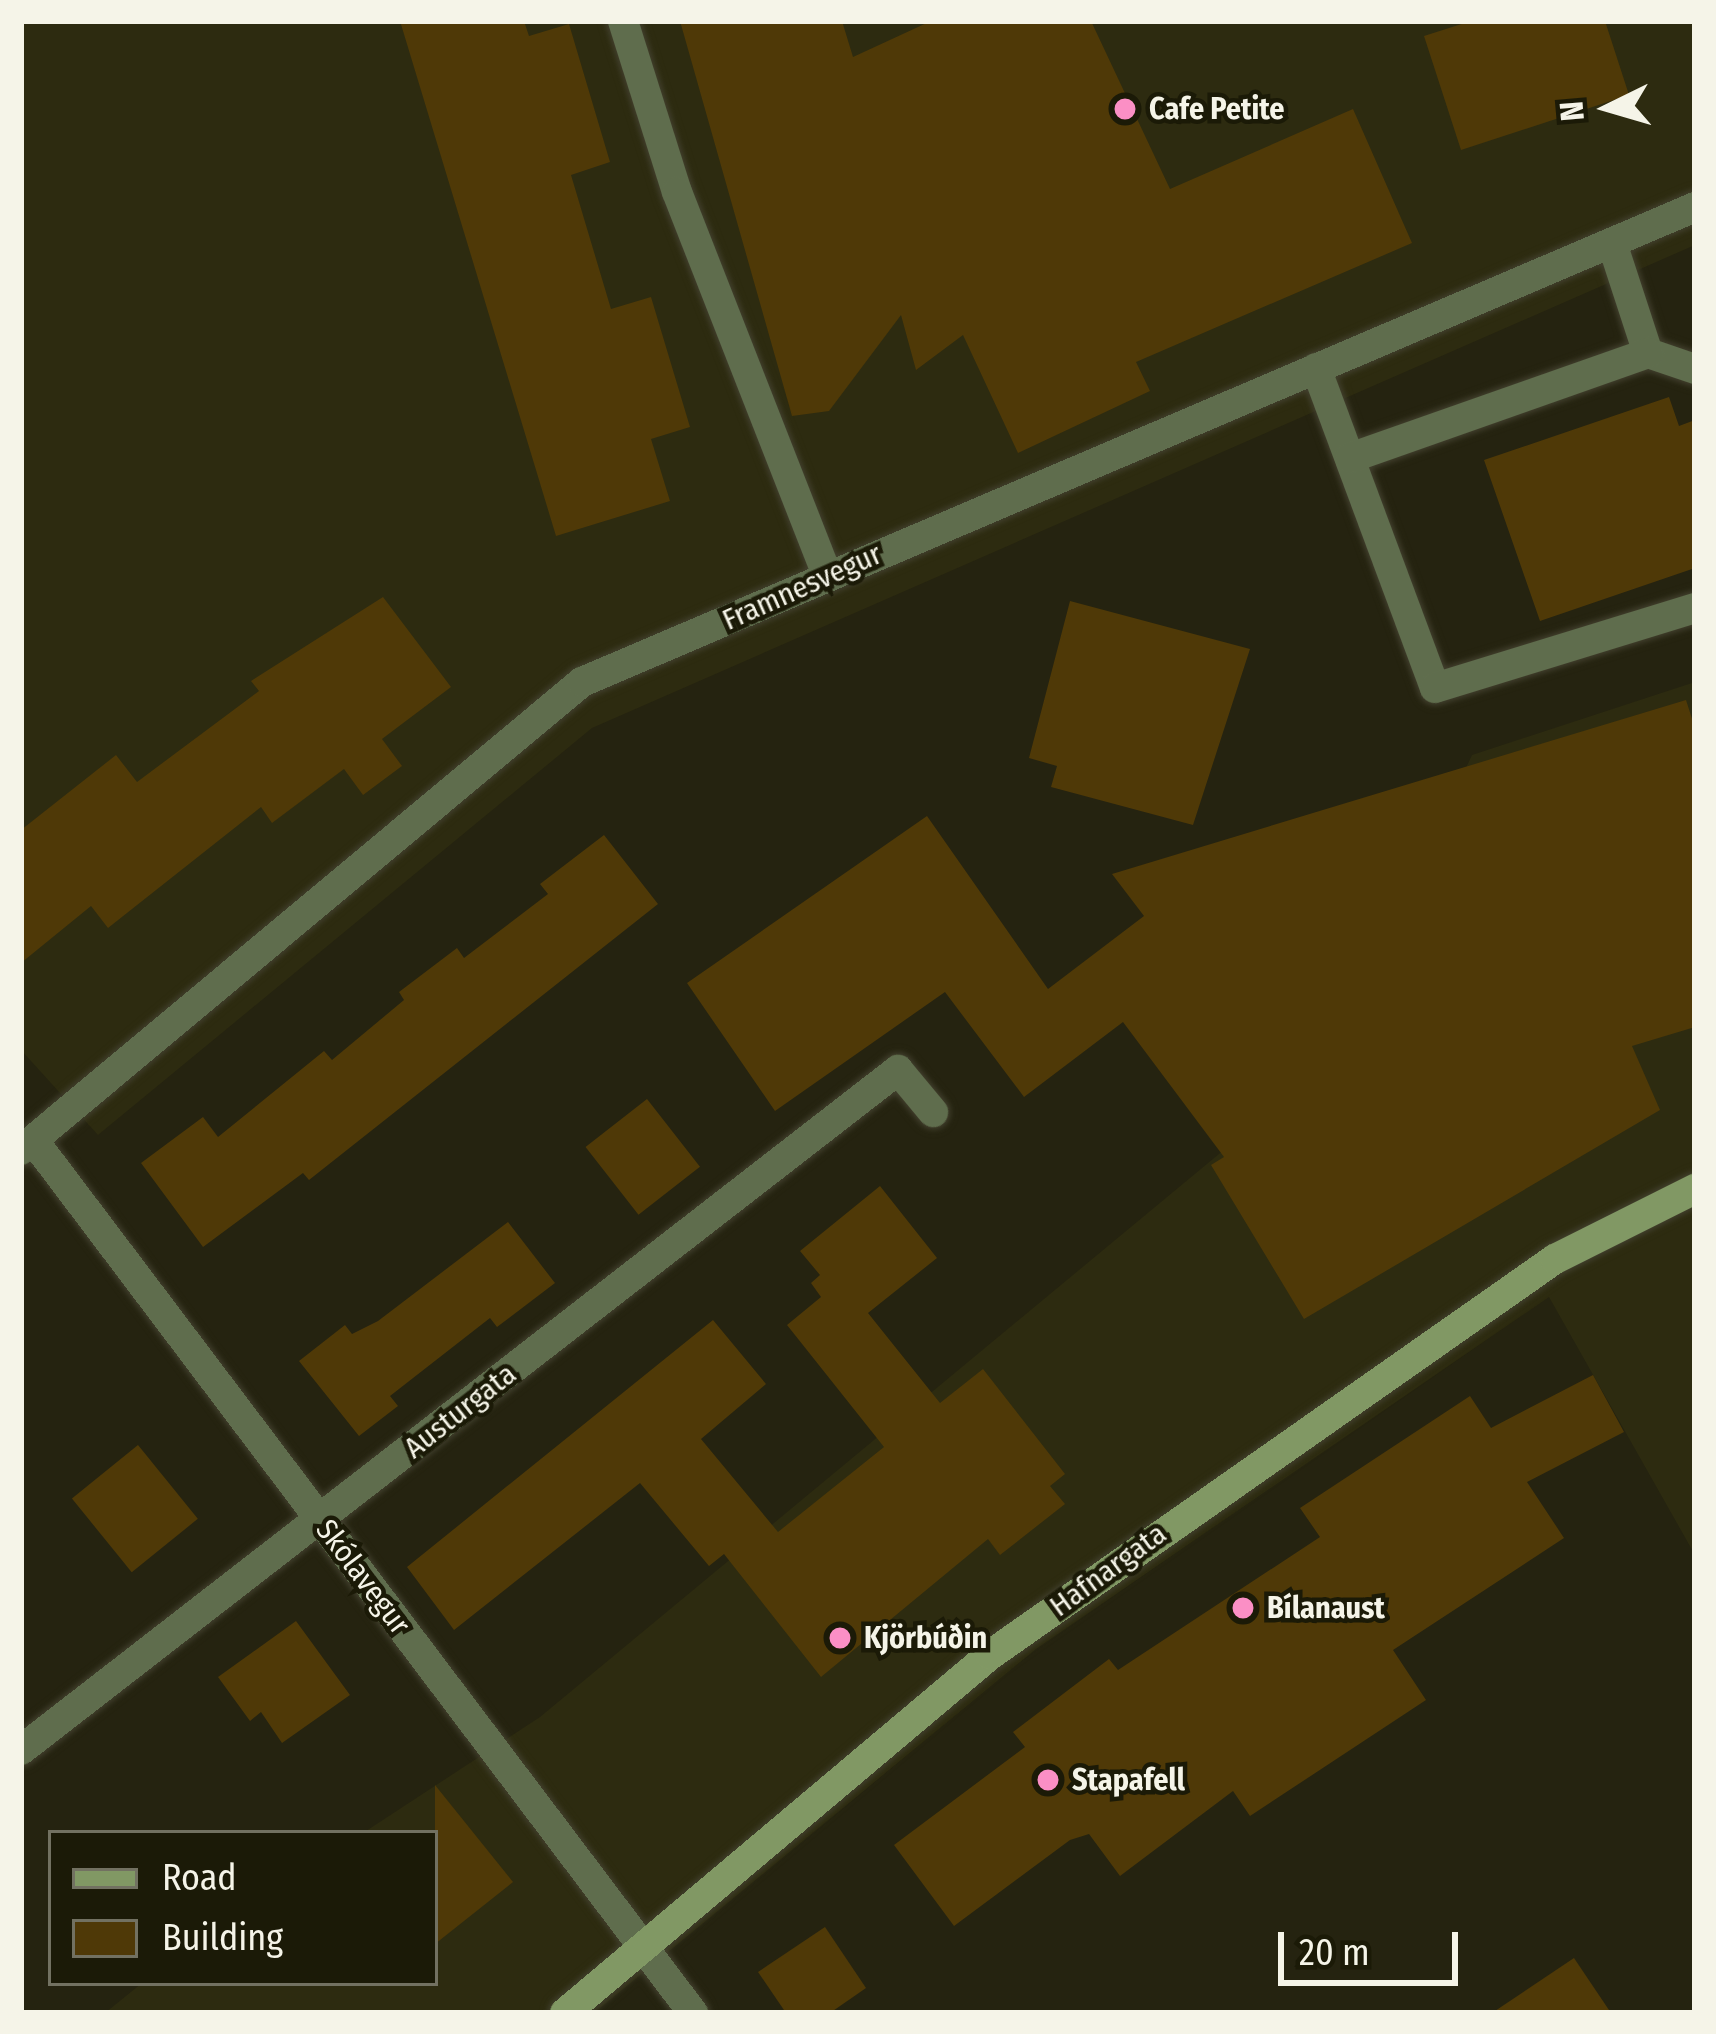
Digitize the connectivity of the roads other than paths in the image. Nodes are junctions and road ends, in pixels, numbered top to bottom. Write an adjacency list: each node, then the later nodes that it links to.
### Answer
1 (623, 21): 8 (street)
2 (1695, 207): 3 (street, Framnesvegur)
3 (1612, 242): 4 (street); 5 (street, Framnesvegur)
4 (1648, 353): 6 (street); 7 (street)
5 (1316, 368): 7 (street); 8 (street, Framnesvegur)
6 (1695, 369)
7 (1350, 458): 9 (street)
8 (827, 574): 11 (street, Framnesvegur)
9 (1695, 608)
10 (933, 1112): 13 (street, Austurgata)
11 (28, 1146): 13 (street, Skólavegur)
12 (1695, 1189): 15 (street, Hafnargata)
13 (320, 1520): 14 (street, Austurgata); 15 (street, Skólavegur)
14 (21, 1750)
15 (643, 1948): 16 (street, Hafnargata); 17 (street, Skólavegur)
16 (565, 2013)
17 (693, 2013)

